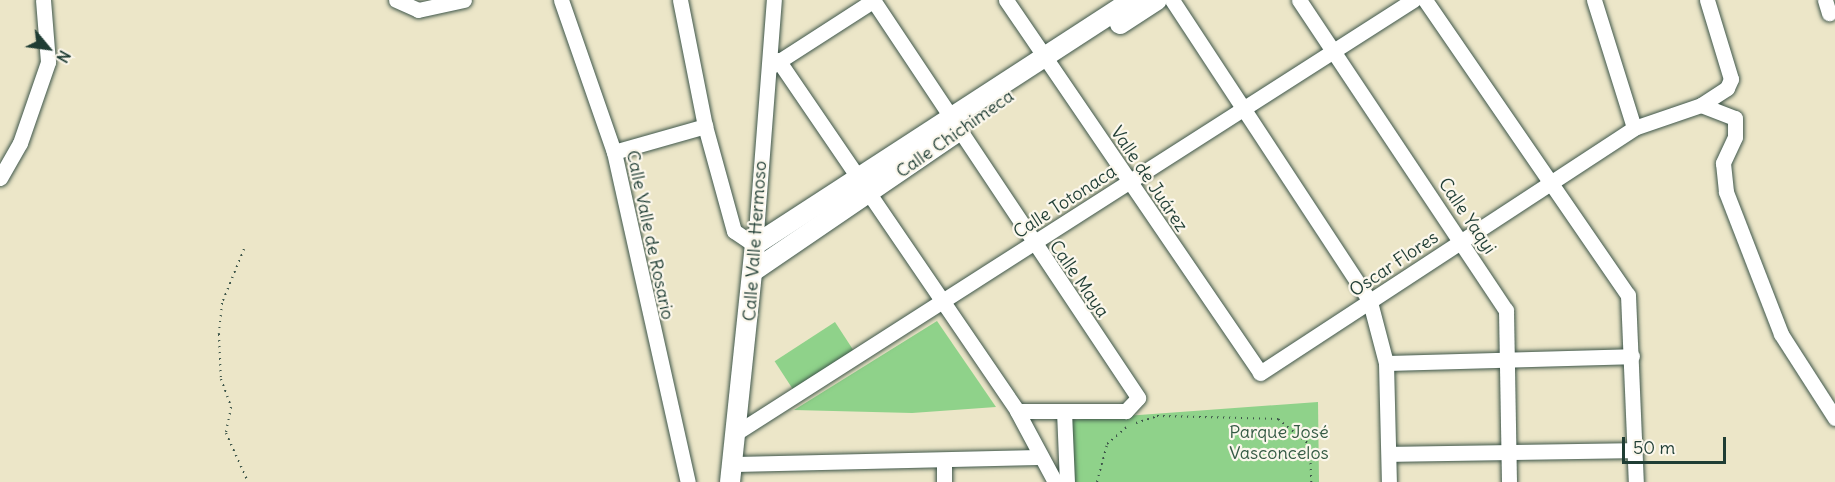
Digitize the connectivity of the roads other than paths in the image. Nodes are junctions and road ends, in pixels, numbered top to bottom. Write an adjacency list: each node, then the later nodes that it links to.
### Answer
1 (43, 0): 26 (street)
2 (396, 0): 3 (street)
3 (464, 0)
4 (561, 0): 25 (street, Calle Valle de Rosario)
5 (680, 0): 23 (street)
6 (774, 0): 19 (street, Calle Valle Hermoso)
7 (873, 0): 19 (street); 22 (street, Calle Maya)
8 (1006, 0): 18 (street, Valle de Juárez)
9 (1132, 0): 18 (main road, Calle Chichimeca)
10 (1157, 0): 18 (main road, Calle Chichimeca)
11 (1172, 0): 21 (street)
12 (1299, 0): 17 (street, Calle Yaqyi)
13 (1413, 0): 17 (street, Calle Totonaca)
14 (1425, 0): 28 (street)
15 (1594, 0): 24 (street)
16 (1707, 0): 20 (street, Oscar Flores)
17 (1334, 51): 21 (street, Calle Totonaca); 30 (street, Calle Yaqyi)
18 (1047, 63): 22 (main road, Calle Chichimeca); 27 (street, Valle de Juárez)
19 (773, 64): 29 (street); 31 (street, Calle Valle Hermoso)
20 (1701, 105): 24 (street, Oscar Flores); 42 (street)
21 (1243, 108): 27 (street, Calle Totonaca); 34 (street)
22 (956, 125): 29 (main road, Calle Chichimeca); 32 (street, Calle Maya)
23 (705, 126): 25 (street); 31 (street)
24 (1634, 128): 28 (street, Oscar Flores)
25 (614, 152): 50 (street, Calle Valle de Rosario)
26 (0, 178)
27 (1130, 183): 32 (street, Calle Totonaca); 39 (street, Valle de Juárez)
28 (1547, 183): 30 (street, Oscar Flores); 36 (street)
29 (865, 186): 31 (main road, Calle Chichimeca); 33 (main road, Calle Chichimeca); 35 (street)
30 (1461, 243): 34 (street, Oscar Flores); 37 (street, Calle Yaqyi)
31 (755, 245): 33 (main road, Calle Valle Hermoso)
32 (1033, 247): 35 (street, Calle Totonaca); 41 (street, Calle Maya)
33 (755, 270): 43 (main road, Calle Valle Hermoso)
34 (1370, 303): 38 (street); 39 (street, Oscar Flores)
35 (943, 305): 40 (street); 43 (street, Calle Totonaca)
36 (1632, 356): 37 (street); 44 (street)
37 (1510, 358): 38 (street); 45 (street, Calle Yaqyi)
38 (1386, 363): 46 (street)
39 (1265, 372)
40 (1017, 411): 41 (street); 47 (street)
41 (1065, 411): 53 (street)
42 (1835, 418)
43 (736, 433): 49 (main road, Calle Valle Hermoso)
44 (1635, 450): 45 (street); 56 (street)
45 (1510, 451): 46 (street); 55 (street, Calle Yaqyi)
46 (1390, 454): 54 (street)
47 (1041, 457): 48 (street); 52 (street)
48 (944, 463): 49 (street); 51 (street)
49 (731, 473)
50 (688, 482)
51 (944, 482)
52 (1055, 482)
53 (1067, 482)
54 (1389, 482)
55 (1509, 482)
56 (1636, 482)

